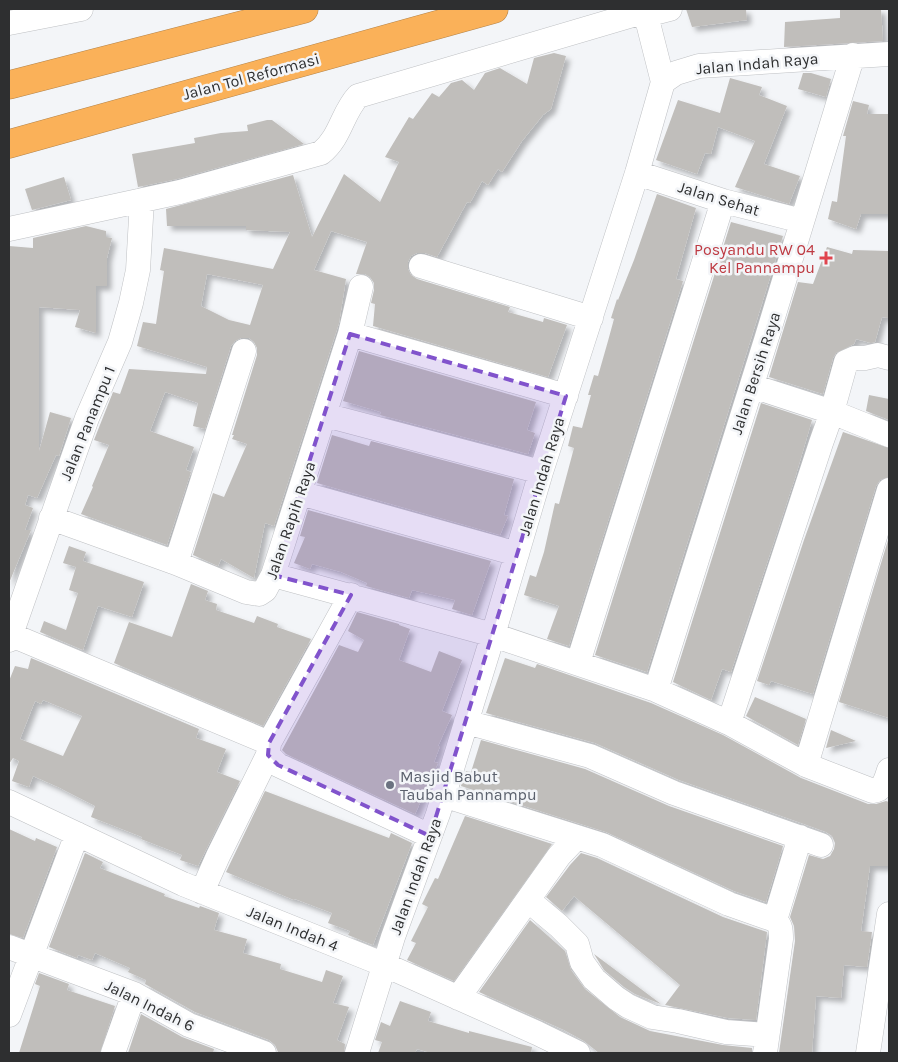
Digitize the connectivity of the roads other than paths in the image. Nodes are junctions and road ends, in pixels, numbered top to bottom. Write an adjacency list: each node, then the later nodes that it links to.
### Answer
1 (81, 9): 6 (street)
2 (304, 9): 10 (highway)
3 (494, 9): 11 (highway, Jalan Tol Reformasi)
4 (670, 9): 5 (street)
5 (643, 16): 9 (street); 13 (street)
6 (9, 23)
7 (889, 54): 8 (street, Jalan Indah Raya)
8 (853, 55): 9 (street, Jalan Indah Raya); 15 (street, Jalan Bersih Raya)
9 (663, 82): 12 (street, Jalan Indah Raya)
10 (9, 85)
11 (9, 144)
12 (637, 173): 14 (street, Jalan Sehat); 19 (street, Jalan Indah Raya)
13 (142, 200): 16 (street); 31 (street, Jalan Panampu 1)
14 (723, 201): 15 (street, Jalan Sehat); 38 (street)
15 (802, 221): 23 (street, Jalan Bersih Raya)
16 (9, 229)
17 (421, 266): 19 (street)
18 (361, 287): 20 (street, Jalan Rapih Raya)
19 (591, 318): 24 (street, Jalan Indah Raya)
20 (350, 334): 24 (street); 26 (street, Jalan Rapih Raya)
21 (244, 351): 33 (street)
22 (889, 358): 25 (street)
23 (752, 386): 25 (street); 39 (street, Jalan Bersih Raya)
24 (566, 396): 28 (street, Jalan Indah Raya)
25 (832, 412): 27 (street); 41 (street)
26 (325, 414): 28 (street); 30 (street, Jalan Rapih Raya)
27 (889, 434)
28 (541, 472): 32 (street, Jalan Indah Raya)
29 (889, 490): 43 (street)
30 (300, 493): 32 (street); 34 (street, Jalan Rapih Raya)
31 (51, 518): 33 (street, Jalan Rapih Raya); 37 (street, Jalan Panampu 1)
32 (517, 554): 36 (street, Jalan Indah Raya)
33 (176, 563): 34 (street, Jalan Rapih Raya)
34 (273, 575): 35 (street)
35 (351, 595): 36 (street); 42 (street)
36 (493, 635): 38 (street); 40 (street, Jalan Indah Raya)
37 (9, 636): 42 (street)
38 (578, 663): 39 (street)
39 (656, 690): 41 (street)
40 (466, 722): 45 (street, Jalan Indah Raya); 53 (street)
41 (730, 723): 43 (street)
42 (269, 749): 48 (street); 50 (street)
43 (806, 765): 44 (street)
44 (889, 770)
45 (443, 794): 48 (street, Jalan Indah Raya); 49 (street)
46 (9, 802): 47 (street, Jalan Indah 4)
47 (78, 834): 50 (street, Jalan Indah 4); 55 (street)
48 (430, 836): 56 (street, Jalan Indah Raya)
49 (577, 837): 51 (street); 53 (street)
50 (202, 892): 56 (street, Jalan Indah 4)
51 (528, 900): 58 (street); 60 (street)
52 (889, 914): 65 (street)
53 (775, 920): 60 (street)
54 (9, 947): 55 (street, Jalan Indah 6)
55 (31, 955): 57 (street, Jalan Indah 6); 59 (street)
56 (385, 965): 58 (street, Jalan Indah 4); 63 (street, Jalan Indah Raya)
57 (134, 994): 61 (street); 62 (street, Jalan Indah 6)
58 (458, 998): 64 (street, Jalan Indah 4)
59 (9, 1015)
60 (766, 1044)
61 (113, 1053)
62 (264, 1053)
63 (357, 1053)
64 (578, 1053)
65 (868, 1053)

